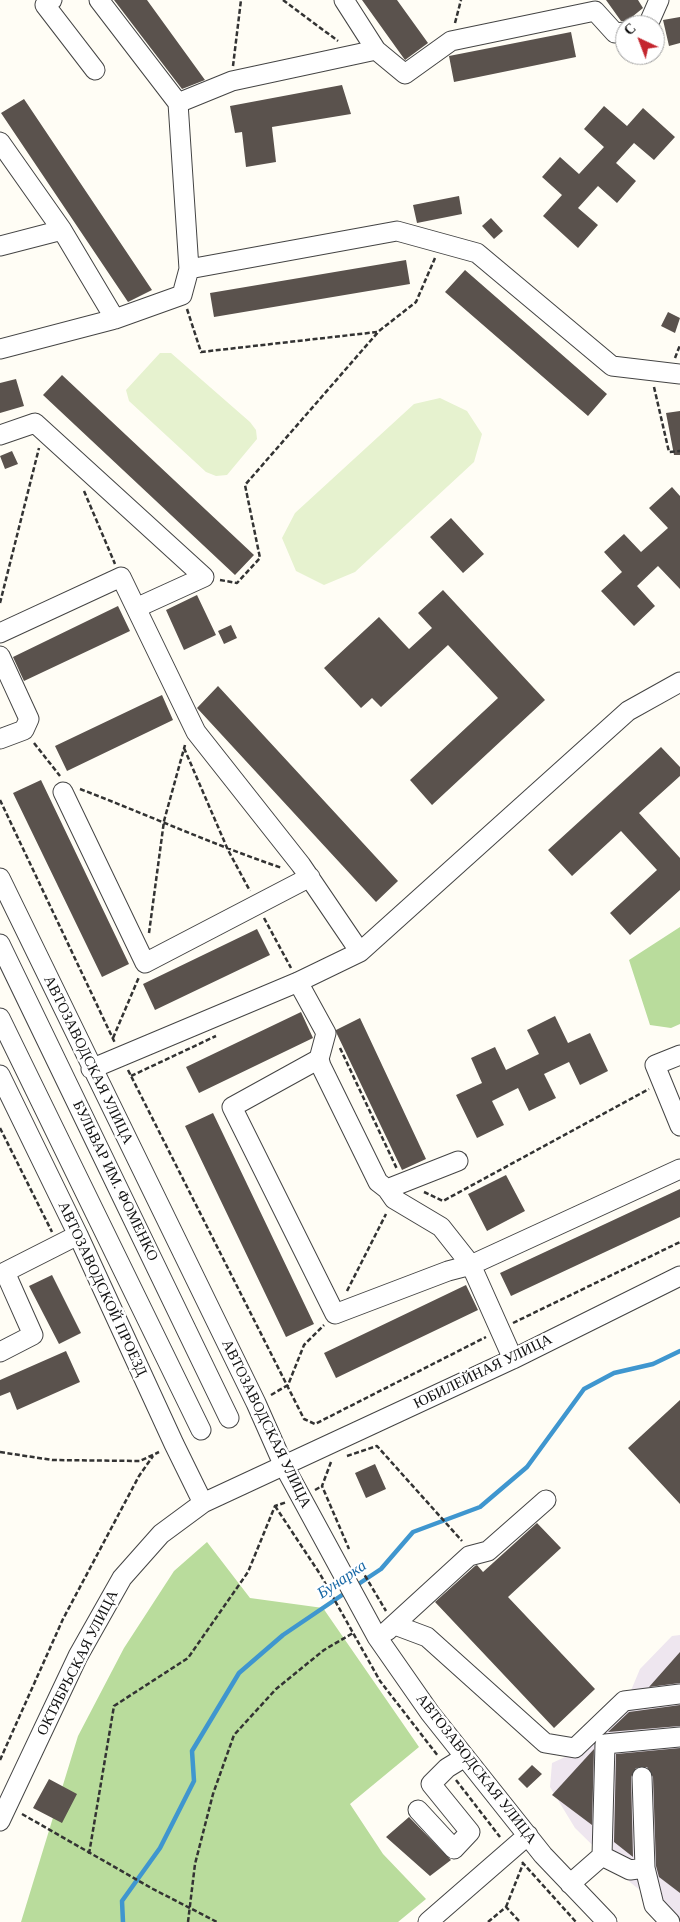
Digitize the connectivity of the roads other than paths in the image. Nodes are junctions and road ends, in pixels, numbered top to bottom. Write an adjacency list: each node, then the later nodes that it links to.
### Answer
1 (52, 0): 9 (street)
2 (99, 0): 10 (street)
3 (344, 0): 8 (street)
4 (660, 0): 6 (street)
5 (592, 5): 7 (street); 8 (street)
6 (653, 15)
7 (615, 33)
8 (376, 50): 10 (street)
9 (94, 70)
10 (178, 103): 14 (street)
11 (0, 142): 12 (street)
12 (62, 230): 13 (street); 15 (street)
13 (0, 246)
14 (189, 269): 15 (street); 17 (street)
15 (115, 318): 16 (street)
16 (0, 349)
17 (680, 374)
18 (0, 435): 19 (street)
19 (136, 608): 20 (street); 25 (street)
20 (0, 633)
21 (0, 656): 23 (street)
22 (680, 682): 28 (street)
23 (0, 739)
24 (66, 786): 25 (street)
25 (306, 871): 28 (street)
26 (0, 878): 33 (street, АВТОЗАВОДСКАЯ УЛИЦА)
27 (0, 944): 44 (street, БУЛЬВАР ИМ. ФОМЕНКО)
28 (360, 952): 29 (street)
29 (298, 982): 32 (street); 33 (street)
30 (0, 1018): 45 (street)
31 (680, 1055): 35 (street)
32 (319, 1059): 38 (street); 40 (street)
33 (91, 1069): 46 (street, АВТОЗАВОДСКАЯ УЛИЦА)
34 (0, 1075): 39 (street, АВТОЗАВОДСКОЙ ПРОЕЗД)
35 (680, 1126)
36 (458, 1161): 38 (street)
37 (680, 1169): 40 (street)
38 (395, 1186): 40 (street)
39 (78, 1235): 42 (street); 48 (street, АВТОЗАВОДСКОЙ ПРОЕЗД)
40 (471, 1265): 43 (street)
41 (680, 1276): 43 (street, ЮБИЛЕЙНАЯ УЛИЦА)
42 (0, 1352)
43 (513, 1359): 46 (street, ЮБИЛЕЙНАЯ УЛИЦА)
44 (229, 1418)
45 (201, 1430)
46 (283, 1464): 48 (street, ОКТЯБРЬСКАЯ УЛИЦА); 50 (street, АВТОЗАВОДСКАЯ УЛИЦА)
47 (546, 1500): 49 (street)
48 (203, 1503): 56 (street, ОКТЯБРЬСКАЯ УЛИЦА)
49 (395, 1625): 50 (street); 51 (street)
50 (378, 1638): 53 (street, АВТОЗАВОДСКАЯ УЛИЦА)
51 (680, 1694)
52 (680, 1737): 58 (street)
53 (465, 1757): 55 (street); 57 (street, АВТОЗАВОДСКАЯ УЛИЦА)
54 (642, 1777): 59 (street)
55 (418, 1810)
56 (3, 1814)
57 (528, 1835): 60 (street, АВТОЗАВОДСКАЯ УЛИЦА); 61 (street)
58 (602, 1856): 59 (street); 60 (street)
59 (645, 1868): 63 (street)
60 (570, 1884): 62 (street, АВТОЗАВОДСКАЯ УЛИЦА)
61 (428, 1922)
62 (607, 1922)
63 (670, 1922)

